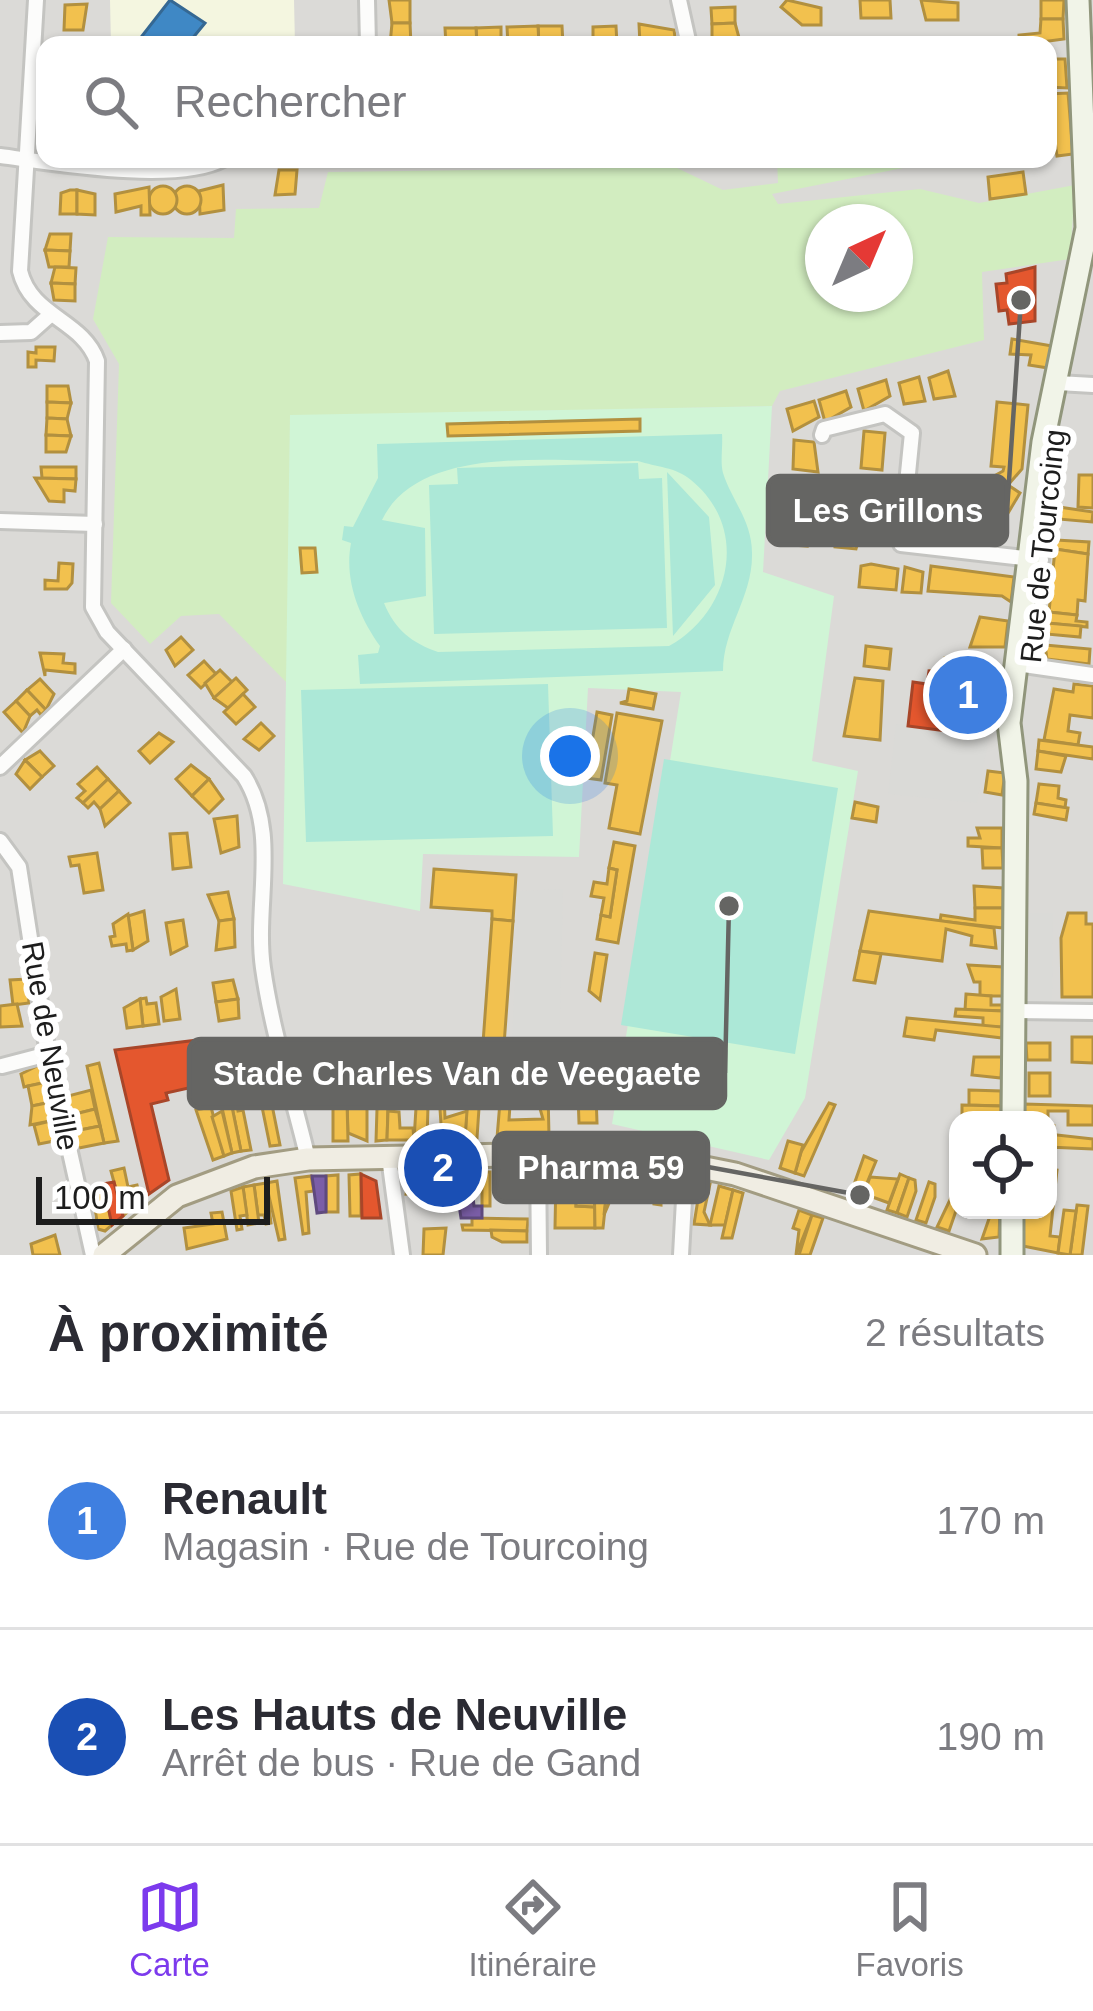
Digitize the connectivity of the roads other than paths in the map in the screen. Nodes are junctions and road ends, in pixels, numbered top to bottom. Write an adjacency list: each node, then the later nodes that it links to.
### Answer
1 (36, 0): 8 (street)
2 (367, 0): 5 (street)
3 (680, 0): 6 (street)
4 (1078, 0): 14 (main road, Rue de Tourcoing)
5 (368, 36)
6 (687, 36)
7 (0, 156): 8 (street)
8 (24, 159): 9 (street); 12 (street)
9 (36, 160)
10 (99, 168): 11 (street)
11 (173, 168)
12 (49, 316): 13 (street); 18 (street)
13 (0, 333)
14 (1058, 383): 15 (street); 19 (main road, Rue de Tourcoing)
15 (1093, 385)
16 (822, 435): 19 (street)
17 (0, 521): 18 (street)
18 (95, 524): 20 (street)
19 (1036, 560): 21 (main road, Rue de Tourcoing)
20 (124, 650): 23 (street); 32 (street)
21 (1023, 665): 22 (street); 25 (main road, Rue de Tourcoing)
22 (1093, 675)
23 (0, 767)
24 (0, 841): 27 (street, Rue de Neuville)
25 (1014, 1012): 26 (street); 29 (main road, Rue de Tourcoing)
26 (1093, 1012)
27 (48, 1054): 28 (street); 35 (street, Rue de Neuville)
28 (2, 1066)
29 (1012, 1111)
30 (538, 1155): 31 (main road); 33 (main road); 38 (street)
31 (389, 1157): 32 (main road); 37 (street)
32 (308, 1159): 36 (main road)
33 (686, 1163): 39 (street); 40 (main road)
34 (1012, 1219): 41 (main road)
35 (93, 1255)
36 (104, 1255)
37 (402, 1255)
38 (538, 1255)
39 (681, 1255)
40 (975, 1255)
41 (1012, 1255)

